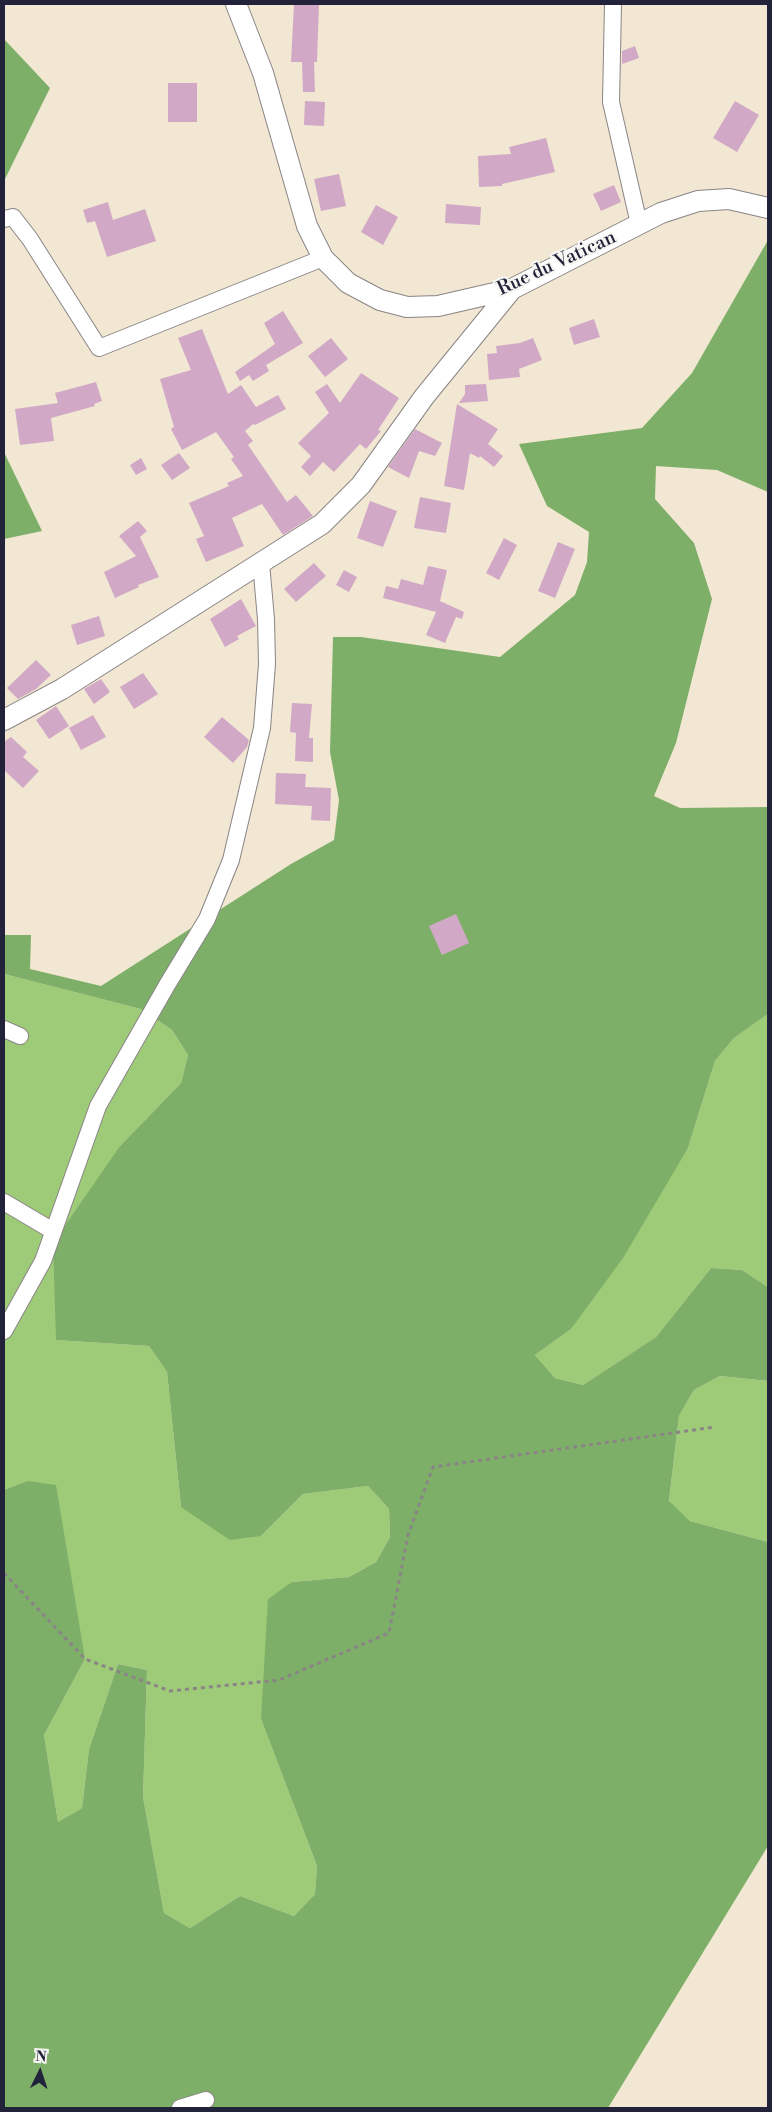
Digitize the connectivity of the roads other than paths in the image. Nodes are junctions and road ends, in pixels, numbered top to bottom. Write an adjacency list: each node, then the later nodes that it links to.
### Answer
1 (236, 4): 6 (street, Rue du Vatican)
2 (613, 4): 5 (street)
3 (768, 208): 5 (street, Rue du Vatican)
4 (4, 219): 6 (street)
5 (639, 224): 7 (street, Rue du Vatican)
6 (323, 258): 7 (street, Rue du Vatican)
7 (512, 289): 8 (street)
8 (261, 564): 9 (street); 13 (street)
9 (4, 720)
10 (4, 1030): 11 (street)
11 (20, 1036)
12 (4, 1202): 13 (street)
13 (53, 1231): 14 (street)
14 (4, 1331)
15 (206, 2100): 16 (street)
16 (180, 2108)

